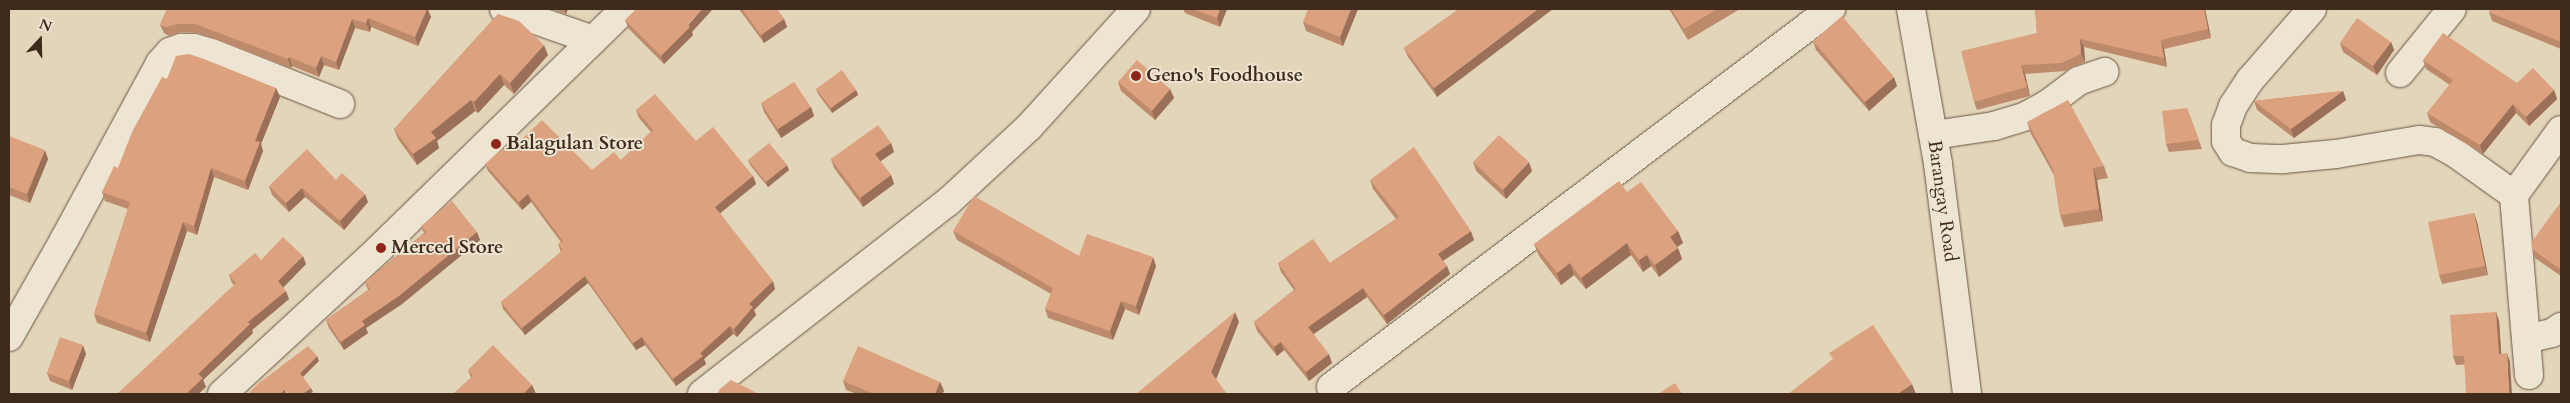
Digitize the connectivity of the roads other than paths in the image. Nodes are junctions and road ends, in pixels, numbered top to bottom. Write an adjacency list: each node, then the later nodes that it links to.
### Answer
1 (504, 9): 8 (street)
2 (625, 9): 8 (street)
3 (1136, 9): 21 (street)
4 (1831, 9): 19 (street)
5 (1911, 9): 13 (street, Barangay Road)
6 (2312, 9): 14 (street)
7 (2452, 9): 10 (street)
8 (594, 40): 20 (street)
9 (2104, 72): 13 (street)
10 (2400, 73)
11 (340, 104): 16 (street)
12 (2561, 130): 14 (street)
13 (1934, 135): 22 (street, Barangay Road)
14 (2514, 195): 17 (street)
15 (2561, 327): 17 (street)
16 (9, 337)
17 (2526, 339): 18 (street)
18 (2529, 375)
19 (1330, 387)
20 (222, 394)
21 (702, 394)
22 (1966, 394)

